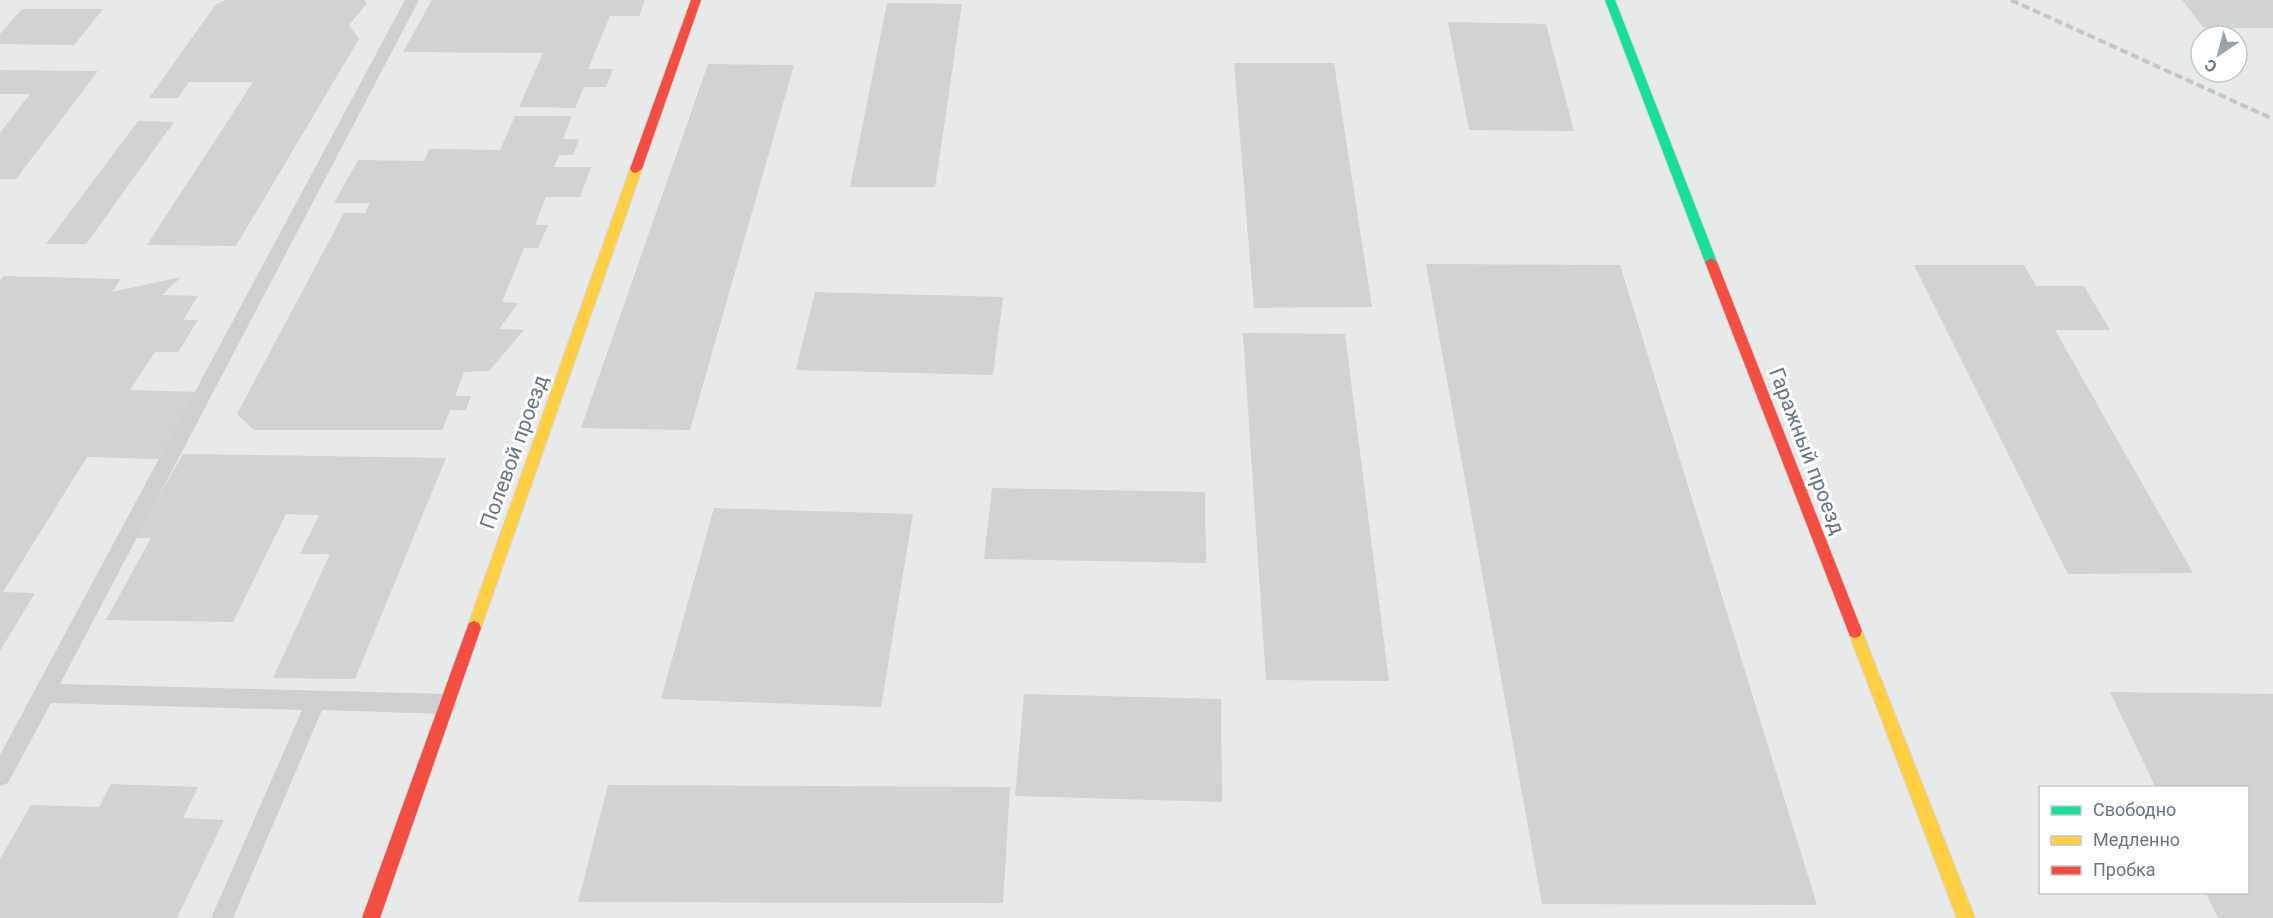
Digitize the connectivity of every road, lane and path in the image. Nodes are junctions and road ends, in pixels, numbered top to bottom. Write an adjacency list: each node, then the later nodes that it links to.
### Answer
1 (412, 0): 4 (lane)
2 (696, 0): 6 (street, Полевой проезд)
3 (1610, 0): 10 (street, Гаражный проезд)
4 (45, 693): 5 (lane); 7 (lane)
5 (316, 700): 6 (lane); 8 (lane)
6 (447, 704): 9 (street, Полевой проезд)
7 (0, 776)
8 (222, 918)
9 (371, 918)
10 (1966, 918)

